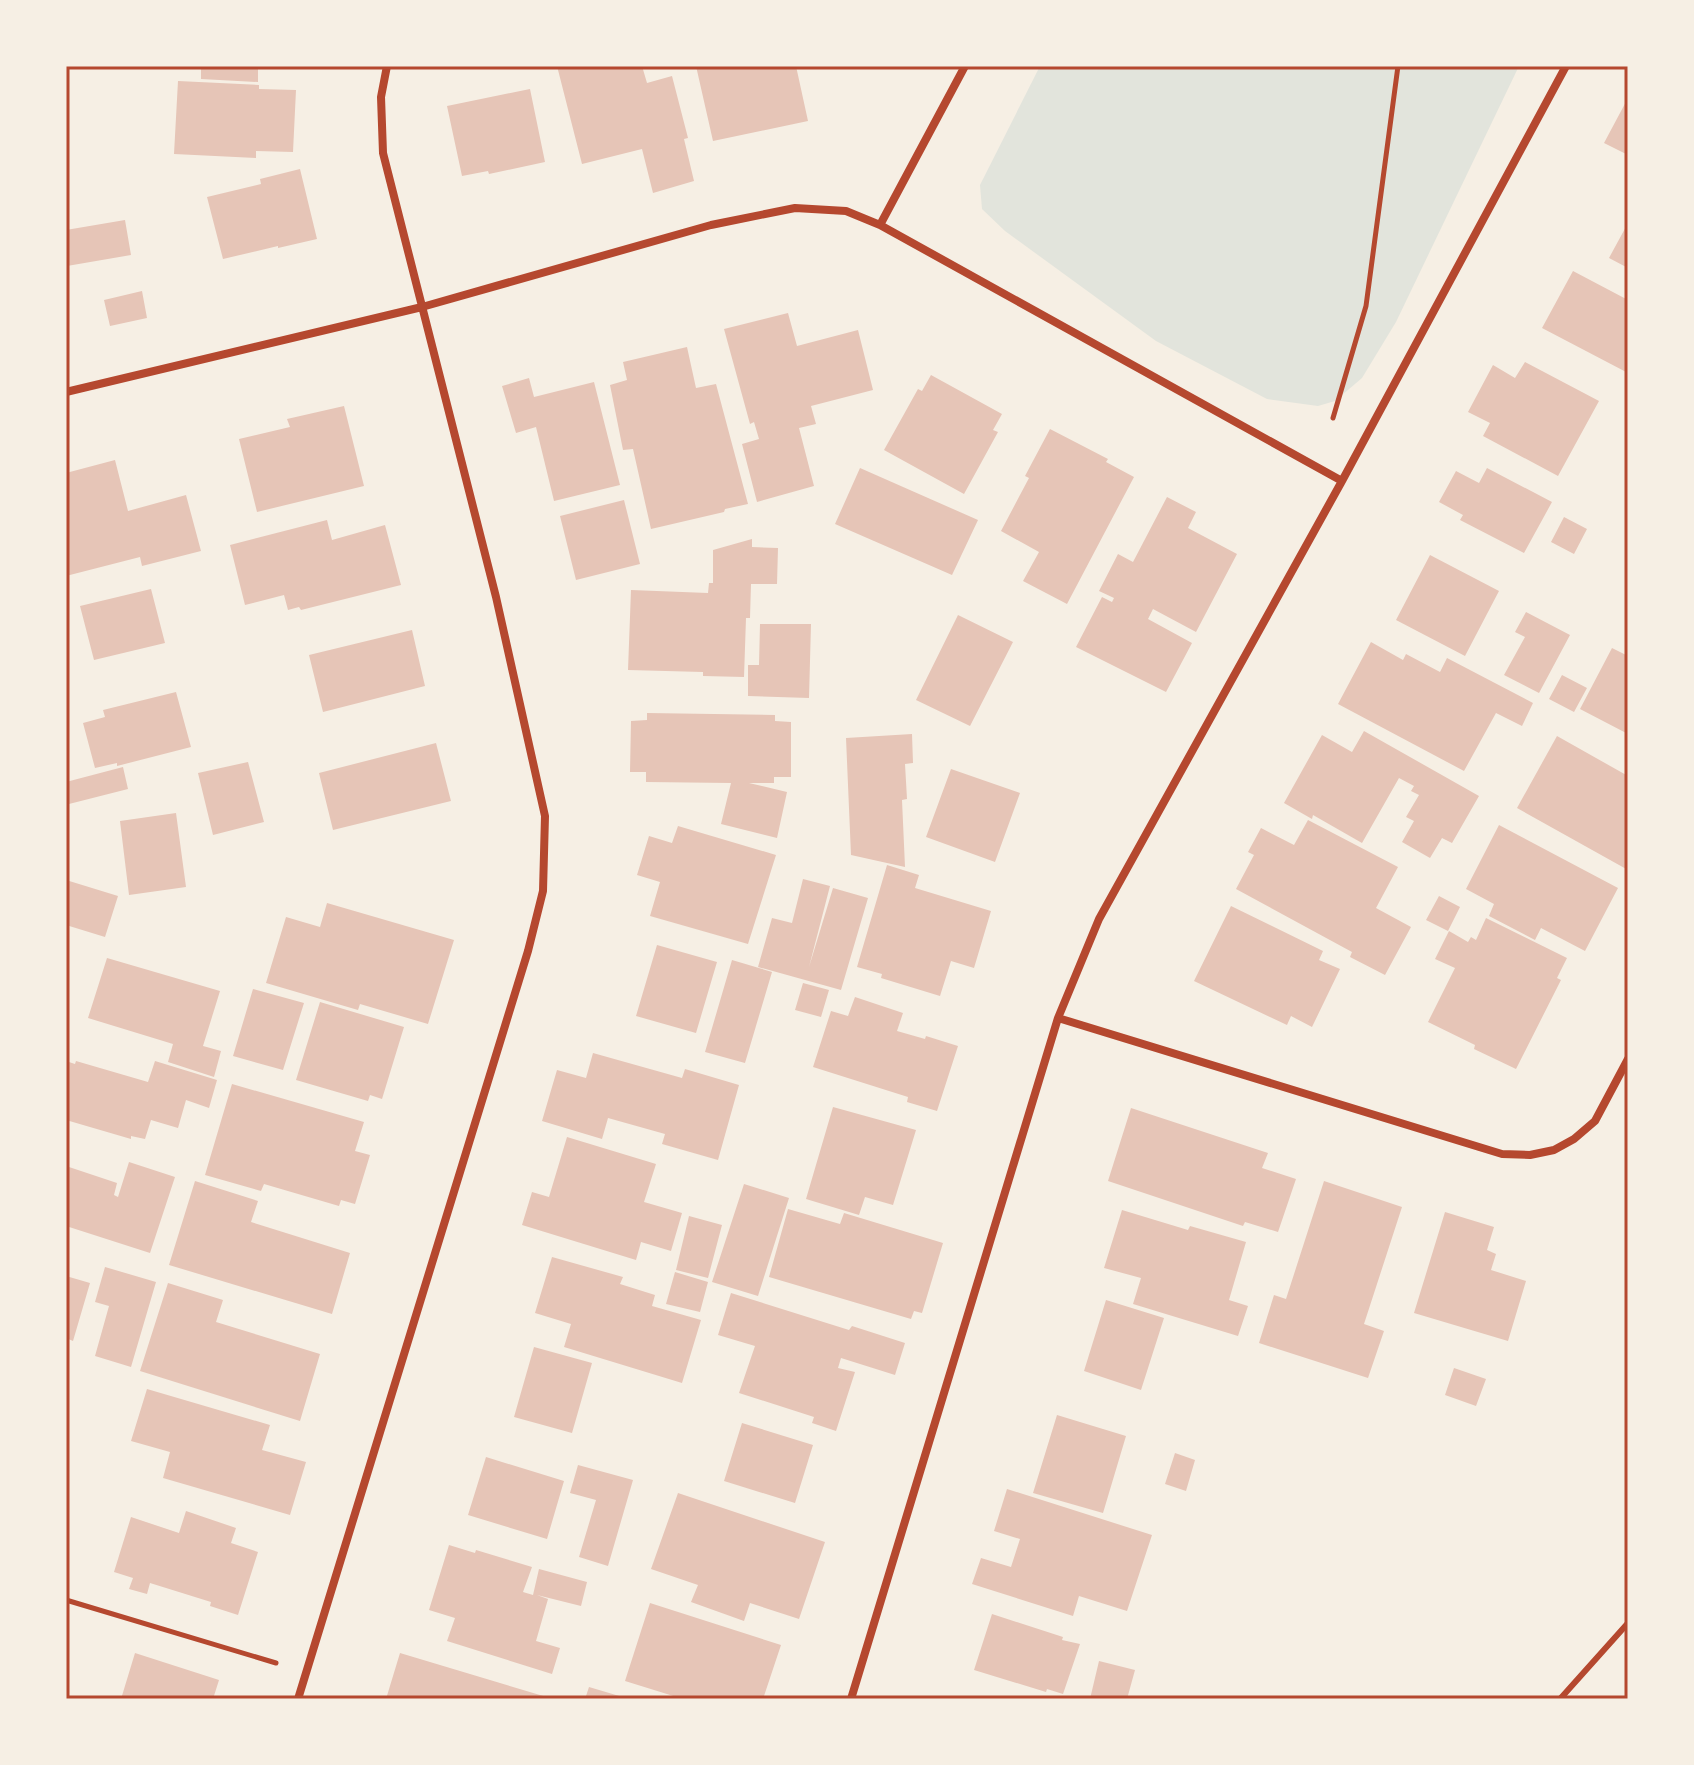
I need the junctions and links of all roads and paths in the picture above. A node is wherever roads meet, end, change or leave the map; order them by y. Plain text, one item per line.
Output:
1 (387, 66) edge
2 (965, 66) edge
3 (1398, 66) edge
4 (1566, 66) edge
5 (880, 225) junction
6 (422, 307) junction
7 (66, 392) edge
8 (1321, 470) junction
9 (1342, 481) junction
10 (1058, 1018) junction
11 (1628, 1059) edge
12 (66, 1600) edge
13 (1628, 1623) edge
14 (306, 1672) junction
15 (298, 1699) edge
16 (851, 1699) edge
17 (1560, 1699) edge

1 - 6 street
2 - 5 street
3 - 8 path
4 - 9 street
5 - 6 street
5 - 8 street
6 - 7 street
6 - 14 street
8 - 9 street
9 - 10 street
10 - 11 street
10 - 16 street
12 - 14 path
13 - 17 lane
14 - 15 street

